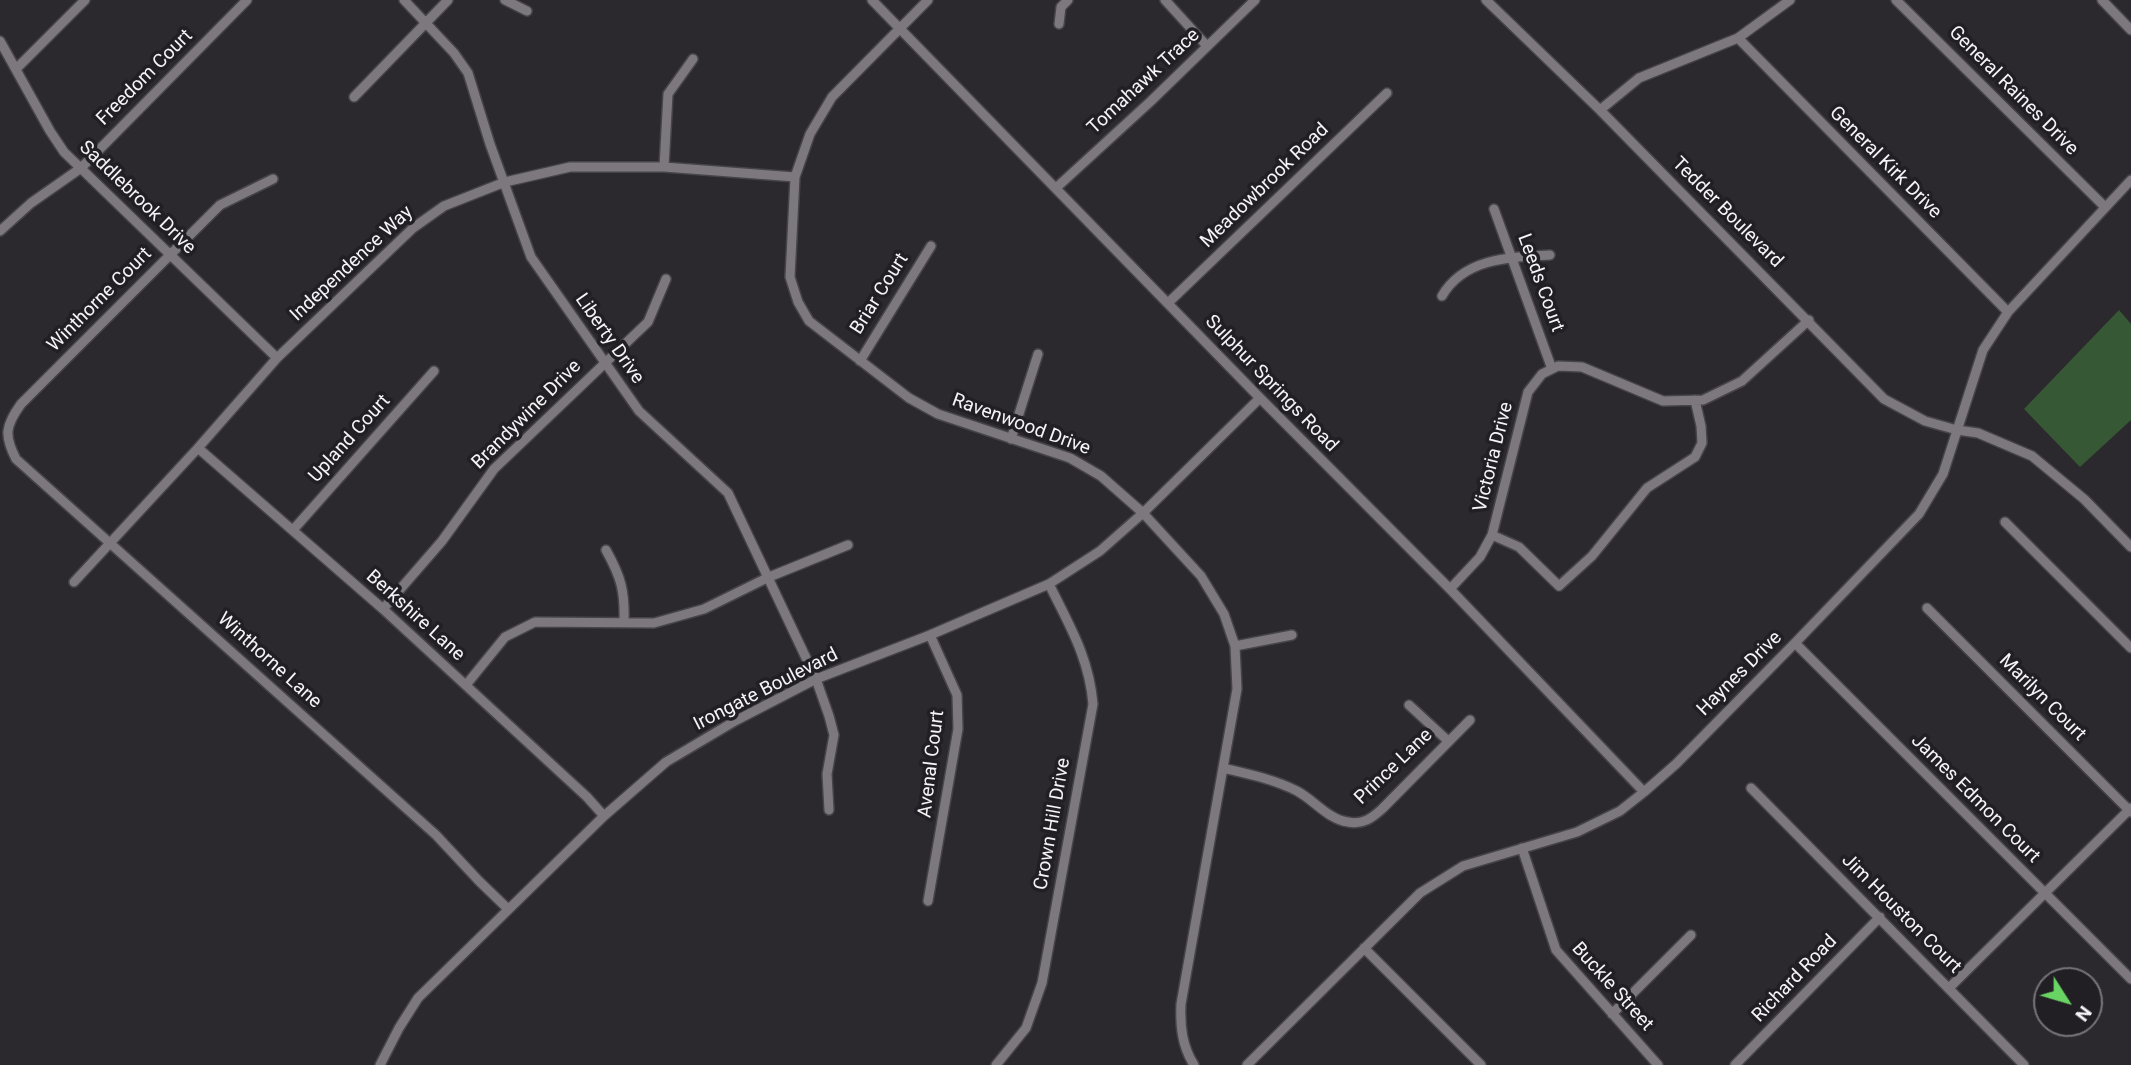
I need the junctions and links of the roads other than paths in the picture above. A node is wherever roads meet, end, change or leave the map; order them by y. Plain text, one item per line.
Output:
1 (85, 0) edge
2 (247, 0) edge
3 (404, 0) edge
4 (448, 0) edge
5 (505, 0) edge
6 (872, 0) edge
7 (928, 0) edge
8 (1068, 0) edge
9 (1165, 0) edge
10 (1255, 0) edge
11 (1503, 0) edge
12 (1790, 0) edge
13 (1896, 0) edge
14 (2102, 0) edge
15 (1489, 4) edge
16 (527, 11) dead end
17 (426, 22) junction
18 (1059, 24) dead end
19 (900, 27) junction
20 (2131, 30) edge
21 (1738, 38) junction
22 (0, 41) edge
23 (1207, 46) junction
24 (693, 59) dead end
25 (16, 69) junction
26 (1387, 93) dead end
27 (354, 97) dead end
28 (1600, 110) junction
29 (664, 167) junction
30 (81, 168) junction
31 (795, 177) junction
32 (273, 179) dead end
33 (2131, 180) edge
34 (505, 182) junction
35 (1056, 188) junction
36 (2105, 207) junction
37 (1494, 209) dead end
38 (0, 231) edge
39 (931, 246) dead end
40 (170, 254) junction
41 (1550, 254) dead end
42 (1513, 257) junction
43 (666, 279) dead end
44 (1441, 296) dead end
45 (1168, 303) junction
46 (2008, 312) junction
47 (1809, 320) junction
48 (1038, 355) dead end
49 (276, 358) junction
50 (860, 360) junction
51 (604, 363) junction
52 (1552, 369) junction
53 (434, 371) dead end
54 (1260, 398) junction
55 (1695, 400) junction
56 (1957, 430) junction
57 (1011, 439) junction
58 (6, 440) joint
59 (198, 447) junction
60 (1143, 513) junction
61 (2005, 522) dead end
62 (293, 530) junction
63 (1493, 535) junction
64 (111, 543) junction
65 (849, 545) dead end
66 (2131, 547) edge
67 (607, 550) dead end
68 (769, 577) junction
69 (74, 582) dead end
70 (1049, 584) junction
71 (1450, 589) junction
72 (1927, 608) dead end
73 (383, 609) junction
74 (624, 622) junction
75 (930, 635) junction
76 (1292, 635) dead end
77 (1795, 643) junction
78 (1235, 646) junction
79 (2131, 648) edge
80 (816, 679) junction
81 (466, 685) junction
82 (1409, 705) dead end
83 (1470, 720) dead end
84 (1447, 740) junction
85 (1223, 768) junction
86 (1751, 788) dead end
87 (1644, 792) junction
88 (829, 810) dead end
89 (2130, 810) edge
90 (604, 816) junction
91 (1522, 848) junction
92 (2045, 893) junction
93 (928, 901) dead end
94 (508, 909) junction
95 (1880, 917) junction
96 (1690, 935) dead end
97 (1364, 948) junction
98 (2131, 979) edge
99 (1950, 988) junction
100 (1612, 1014) junction
101 (380, 1065) edge
102 (996, 1065) edge
103 (1195, 1065) edge
104 (1247, 1065) edge
105 (1482, 1065) edge
106 (1658, 1065) edge
107 (1735, 1065) edge
108 (2024, 1065) edge

1 - 25 street
2 - 30 street, Freedom Court
3 - 17 street, Liberty Drive
4 - 17 street
5 - 16 street
6 - 19 street, Sulphur Springs Road
7 - 19 street, Ravenwood Drive
8 - 18 street
9 - 23 street
10 - 23 street, Tomahawk Trace
11 - 15 street
12 - 21 street
13 - 36 street, General Raines Drive
14 - 20 street
15 - 28 street, Tedder Boulevard
17 - 27 street
17 - 34 street, Liberty Drive
19 - 31 street, Ravenwood Drive
19 - 35 street, Sulphur Springs Road
21 - 28 street
21 - 46 street, General Kirk Drive
22 - 25 street, Saddlebrook Drive
23 - 35 street, Tomahawk Trace
24 - 29 street
25 - 30 street, Saddlebrook Drive
26 - 45 street, Meadowbrook Road
28 - 47 street, Tedder Boulevard
29 - 31 street, Independence Way
29 - 34 street, Independence Way
30 - 38 street, Freedom Court
30 - 40 street, Saddlebrook Drive
31 - 50 street, Ravenwood Drive
32 - 40 street, Winthorne Court
33 - 36 street, Haynes Drive
34 - 49 street, Independence Way
34 - 51 street, Liberty Drive
35 - 45 street, Sulphur Springs Road
36 - 46 street, Haynes Drive
37 - 42 street, Leeds Court
39 - 50 street, Briar Court
40 - 49 street, Saddlebrook Drive
40 - 58 street, Winthorne Court
41 - 42 street
42 - 44 street
42 - 52 street, Leeds Court
43 - 51 street, Brandywine Drive
45 - 54 street, Sulphur Springs Road
46 - 56 street, Haynes Drive
47 - 55 street
47 - 56 street, Tedder Boulevard
48 - 57 street
49 - 59 street, Independence Way
50 - 57 street, Ravenwood Drive
51 - 68 street, Liberty Drive
51 - 73 street, Brandywine Drive
52 - 55 street
52 - 63 street, Victoria Drive
53 - 62 street, Upland Court
54 - 60 street, Irongate Boulevard
54 - 71 street, Sulphur Springs Road
55 - 63 street
56 - 66 street, Tedder Boulevard
56 - 77 street, Haynes Drive
57 - 60 street, Ravenwood Drive
58 - 64 street, Winthorne Lane
59 - 62 street, Berkshire Lane
59 - 64 street, Independence Way
60 - 70 street, Irongate Boulevard
60 - 78 street, Ravenwood Drive
61 - 79 street
62 - 73 street, Berkshire Lane
63 - 71 street, Victoria Drive
64 - 69 street, Independence Way
64 - 94 street, Winthorne Lane
65 - 68 street
67 - 74 street
68 - 74 street
68 - 80 street, Liberty Drive
70 - 75 street, Irongate Boulevard
70 - 102 street, Crown Hill Drive
71 - 87 street, Sulphur Springs Road
72 - 89 street, Marilyn Court
73 - 81 street, Berkshire Lane
74 - 81 street
75 - 80 street, Irongate Boulevard
75 - 93 street, Avenal Court
76 - 78 street
77 - 87 street, Haynes Drive
77 - 92 street, James Edmon Court
78 - 85 street, Ravenwood Drive
80 - 88 street, Liberty Drive
80 - 90 street, Irongate Boulevard
81 - 90 street, Berkshire Lane
82 - 84 street
83 - 84 street, Prince Lane
84 - 85 street, Prince Lane
85 - 103 street, Ravenwood Drive
86 - 95 street, Jim Houston Court
87 - 91 street, Haynes Drive
89 - 92 street
90 - 94 street, Irongate Boulevard
91 - 97 street, Haynes Drive
91 - 100 street, Buckle Street
92 - 98 street, James Edmon Court
92 - 99 street
94 - 101 street, Irongate Boulevard
95 - 99 street, Jim Houston Court
95 - 107 street, Richard Road
96 - 100 street
97 - 104 street, Haynes Drive
97 - 105 street
99 - 108 street, Jim Houston Court
100 - 106 street, Buckle Street

